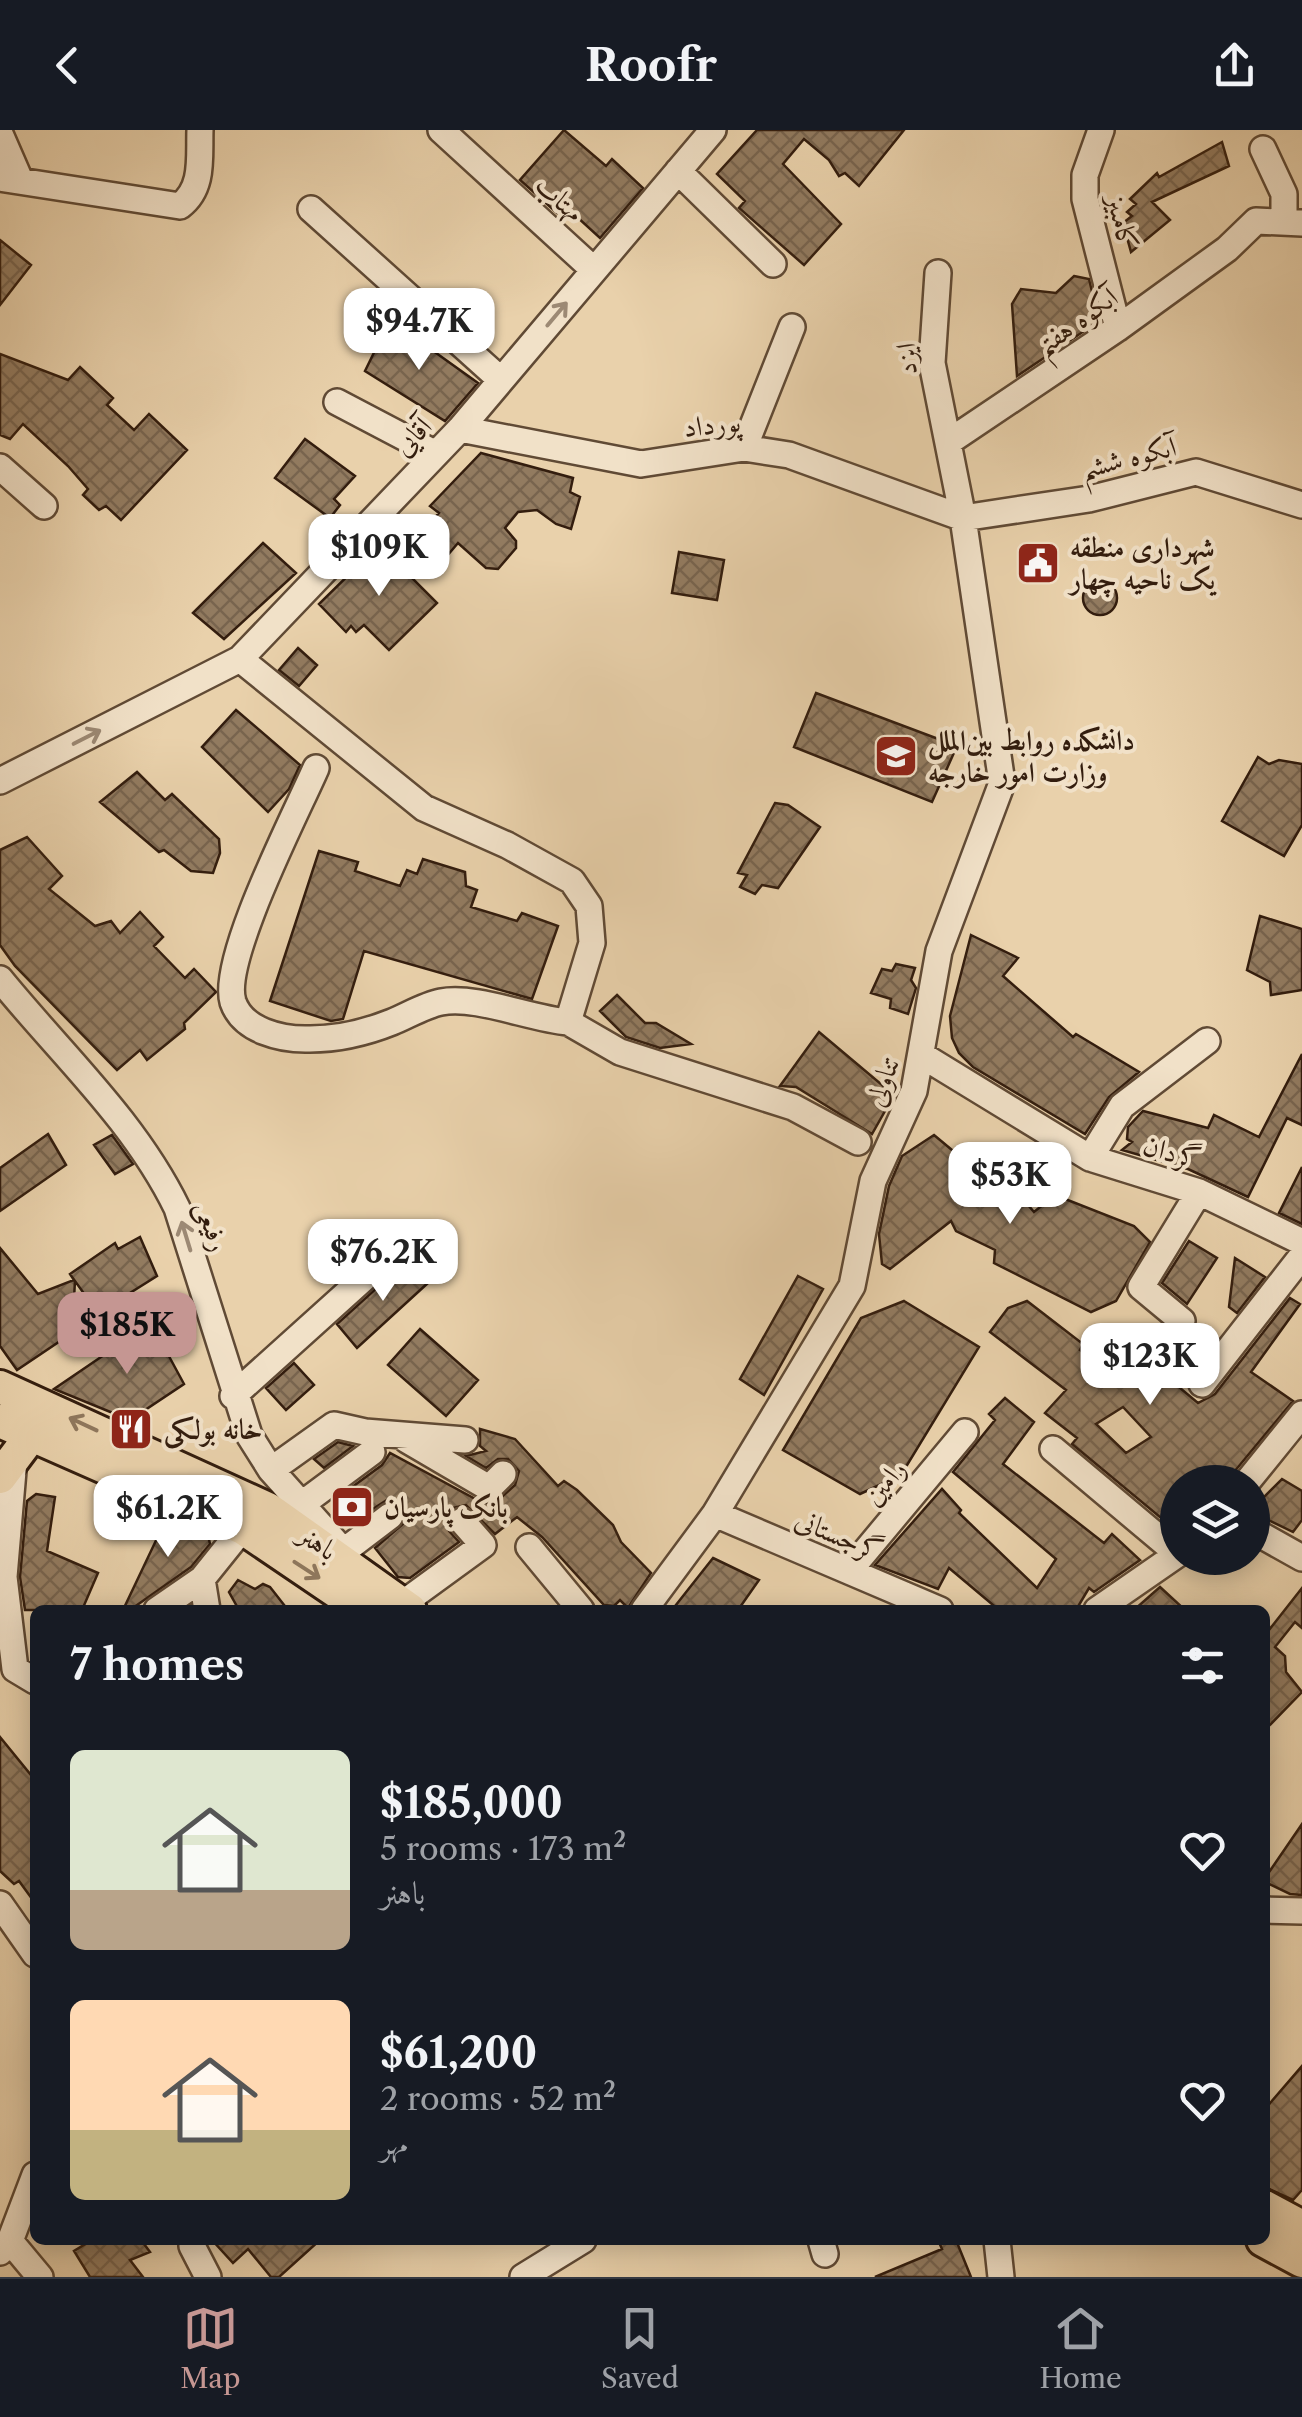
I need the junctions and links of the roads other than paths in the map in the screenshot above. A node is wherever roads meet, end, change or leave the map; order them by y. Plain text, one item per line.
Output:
1 (200, 130) edge
2 (441, 130) edge
3 (713, 130) edge
4 (1101, 130) edge
5 (0, 134) edge
6 (1264, 149) dead end
7 (678, 171) junction
8 (10, 179) edge
9 (310, 209) dead end
10 (1293, 221) edge
11 (773, 264) dead end
12 (594, 270) junction
13 (938, 273) dead end
14 (792, 327) dead end
15 (1118, 328) junction
16 (501, 380) junction
17 (337, 402) dead end
18 (460, 429) junction
19 (950, 441) junction
20 (744, 448) junction
21 (436, 454) junction
22 (0, 467) edge
23 (1302, 505) edge
24 (44, 506) dead end
25 (963, 518) junction
26 (240, 659) junction
27 (316, 768) dead end
28 (0, 781) edge
29 (0, 979) edge
30 (9, 1010) edge
31 (568, 1022) junction
32 (1207, 1041) dead end
33 (923, 1056) junction
34 (858, 1142) dead end
35 (1090, 1158) junction
36 (1199, 1192) junction
37 (1302, 1242) edge
38 (423, 1247) dead end
39 (1302, 1256) edge
40 (1182, 1320) dead end
41 (1202, 1384) dead end
42 (0, 1387) edge
43 (233, 1396) junction
44 (1302, 1414) edge
45 (0, 1421) edge
46 (964, 1432) dead end
47 (398, 1434) junction
48 (465, 1440) dead end
49 (23, 1444) edge
50 (1053, 1449) dead end
51 (372, 1452) dead end
52 (1261, 1465) edge
53 (272, 1470) junction
54 (503, 1474) dead end
55 (302, 1504) junction
56 (715, 1514) junction
57 (390, 1516) dead end
58 (462, 1522) dead end
59 (243, 1528) junction
60 (1160, 1539) edge
61 (1270, 1540) edge
62 (529, 1546) dead end
63 (1302, 1558) edge
64 (349, 1559) junction
65 (1160, 1566) edge
66 (849, 1572) junction
67 (202, 1578) junction
68 (164, 1605) edge
69 (206, 1605) edge
70 (357, 1605) edge
71 (404, 1605) edge
72 (408, 1605) edge
73 (577, 1605) edge
74 (648, 1605) edge
75 (928, 1605) edge
76 (1104, 1605) edge
77 (30, 1678) edge
78 (0, 1904) edge
79 (1270, 1910) edge
80 (1302, 1911) edge
81 (30, 1947) edge
82 (30, 2188) edge
83 (1284, 2220) edge
84 (576, 2245) edge
85 (998, 2245) edge
86 (192, 2246) dead end
87 (5, 2247) edge
88 (1302, 2261) edge
89 (40, 2277) edge
90 (208, 2277) edge
91 (522, 2277) edge
92 (1001, 2277) edge

1 - 8 street
2 - 12 street, مهتاب
3 - 7 street, آقایی
4 - 15 street, کامبیز
5 - 8 street
6 - 10 street
7 - 11 street
7 - 12 street, آقایی
9 - 16 street
10 - 15 street, آبکوه هفتم
16 -> 12 street, آقایی
13 - 19 street, ایزد
14 - 20 street
15 - 19 street, آبکوه هفتم
16 - 18 street, آقایی
17 - 21 street
18 - 20 street, پورداد
18 - 21 street, آقایی
19 - 25 street
20 - 25 street, پورداد
21 - 26 street, آقایی
22 - 24 street
23 - 25 street, آبکوه ششم
25 - 33 street, تناولی
28 -> 26 street, آقایی
26 - 31 street
27 - 31 street
29 - 30 street, رفیعی
43 -> 30 street, رفیعی
31 - 34 street
32 - 35 street
33 - 35 street, گردان
33 - 56 street, تناولی
35 - 36 street, گردان
36 - 37 street, گردان
36 - 40 street
38 - 43 street
39 - 41 street
42 - 49 main road, باهنر
43 - 53 street, رفیعی
44 - 52 street
45 - 49 main road, باهنر
46 - 66 street, رامین
47 - 48 street
47 - 53 street
47 - 54 street
49 - 59 main road, باهنر
64 -> 49 main road, باهنر
49 - 77 street
50 - 60 street
51 - 55 street
53 - 55 street, رفیعی
55 - 64 street, رفیعی
56 - 66 street, گرجستانی
56 - 74 street, تناولی
57 - 64 street
58 - 72 street
59 - 67 street
59 -> 70 main road, باهنر
61 - 63 street
62 - 73 street
64 - 71 main road, باهنر
65 - 76 street
66 - 75 street, گرجستانی
67 - 68 street
67 - 69 street
78 - 81 street
79 - 80 street
82 - 87 street
83 - 88 main road
84 - 91 street
85 - 92 street
86 - 90 street
87 - 89 street

